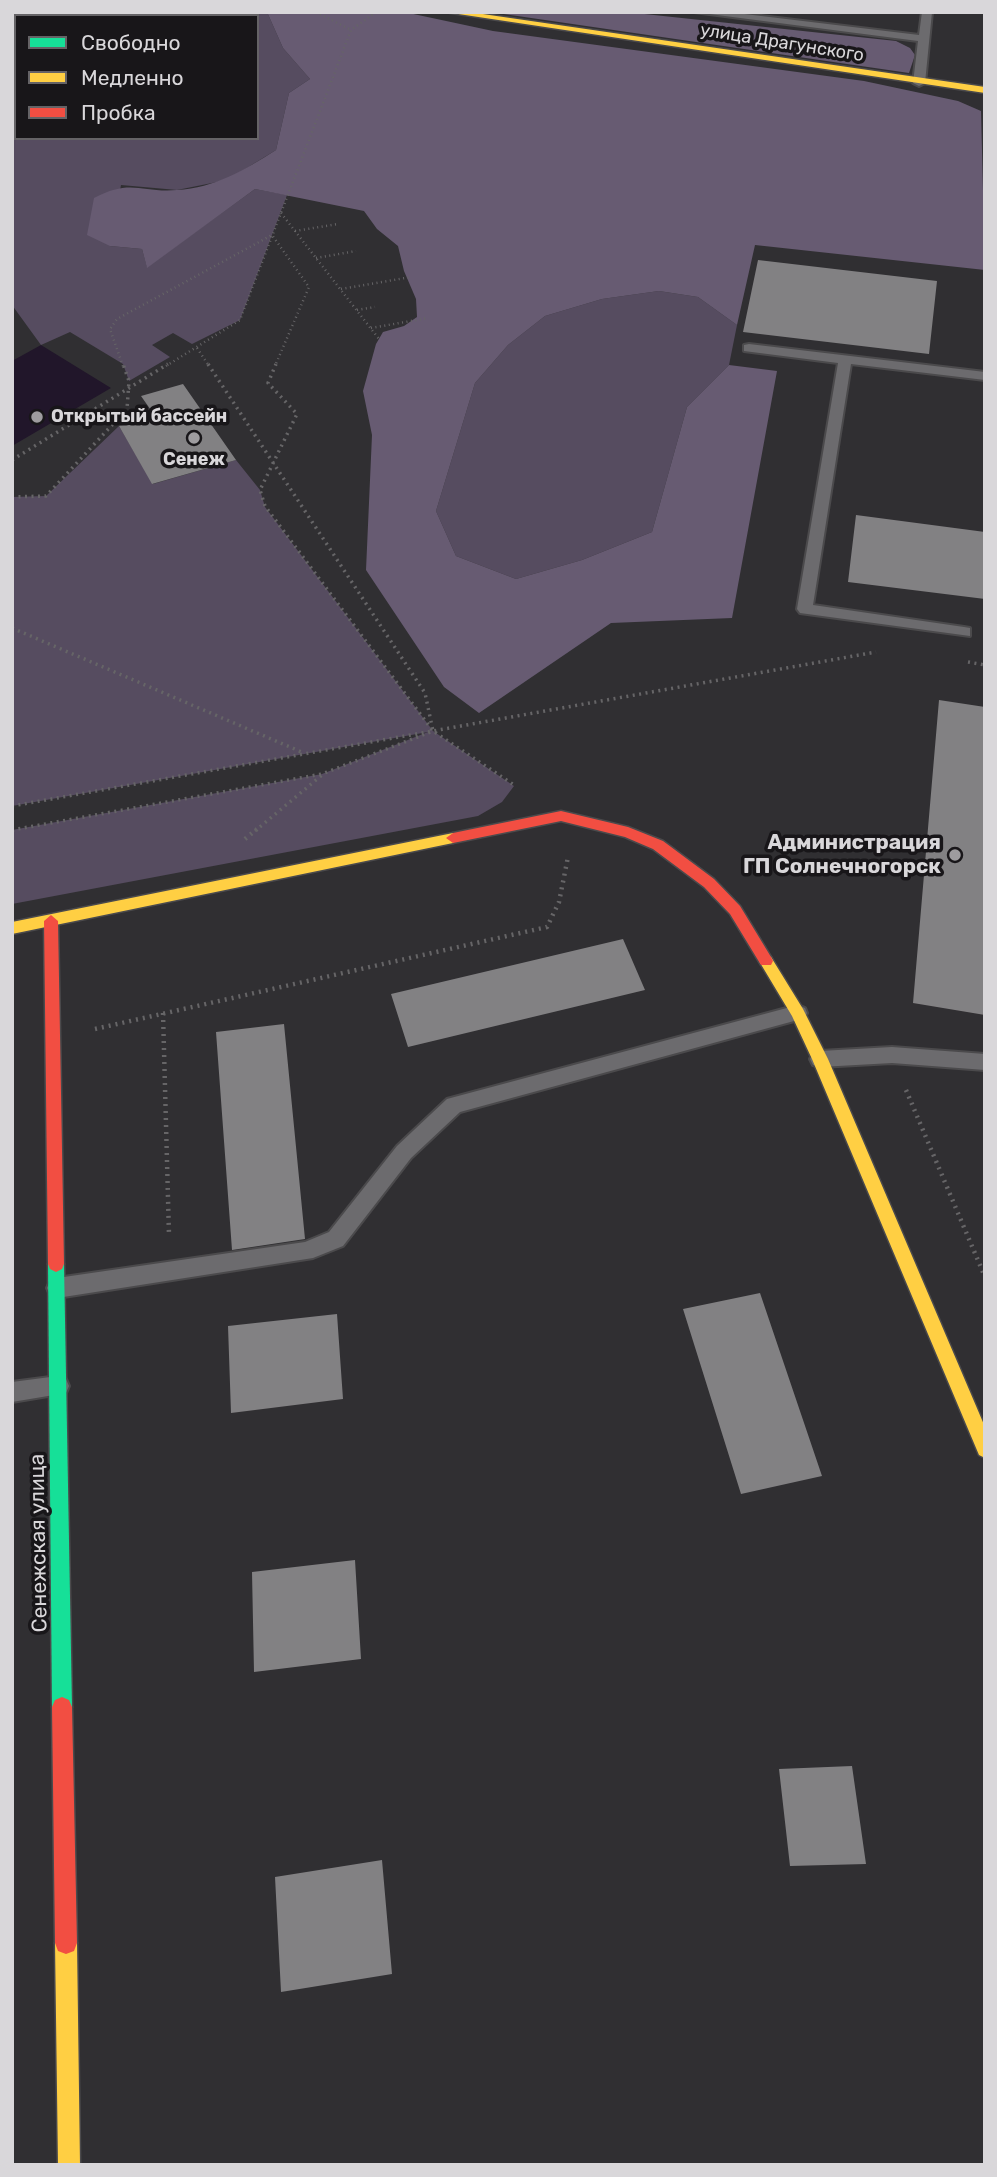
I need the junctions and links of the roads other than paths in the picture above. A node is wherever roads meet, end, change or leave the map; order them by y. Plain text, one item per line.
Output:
1 (449, 12) edge
2 (699, 12) edge
3 (927, 12) edge
4 (466, 14) edge
5 (926, 39) junction
6 (919, 83) junction
7 (985, 90) edge
8 (748, 348) dead end
9 (845, 359) junction
10 (985, 376) edge
11 (964, 632) dead end
12 (51, 920) junction
13 (12, 928) edge
14 (798, 1013) junction
15 (820, 1059) junction
16 (985, 1062) edge
17 (57, 1288) junction
18 (58, 1386) junction
19 (12, 1392) edge
20 (985, 1449) edge
21 (69, 2165) edge

1 - 4 street, улица Драгунского
2 - 5 lane
3 - 5 lane
4 - 6 street, улица Драгунского
5 - 6 lane
6 - 7 street, улица Драгунского
8 - 9 lane
9 - 10 lane
9 - 11 lane
12 - 13 street
12 - 14 street
12 - 17 street, Сенежская улица
14 - 15 street
14 - 17 lane
15 - 16 lane
15 - 20 street
17 - 18 street, Сенежская улица
18 - 19 lane
18 - 21 street, Сенежская улица

